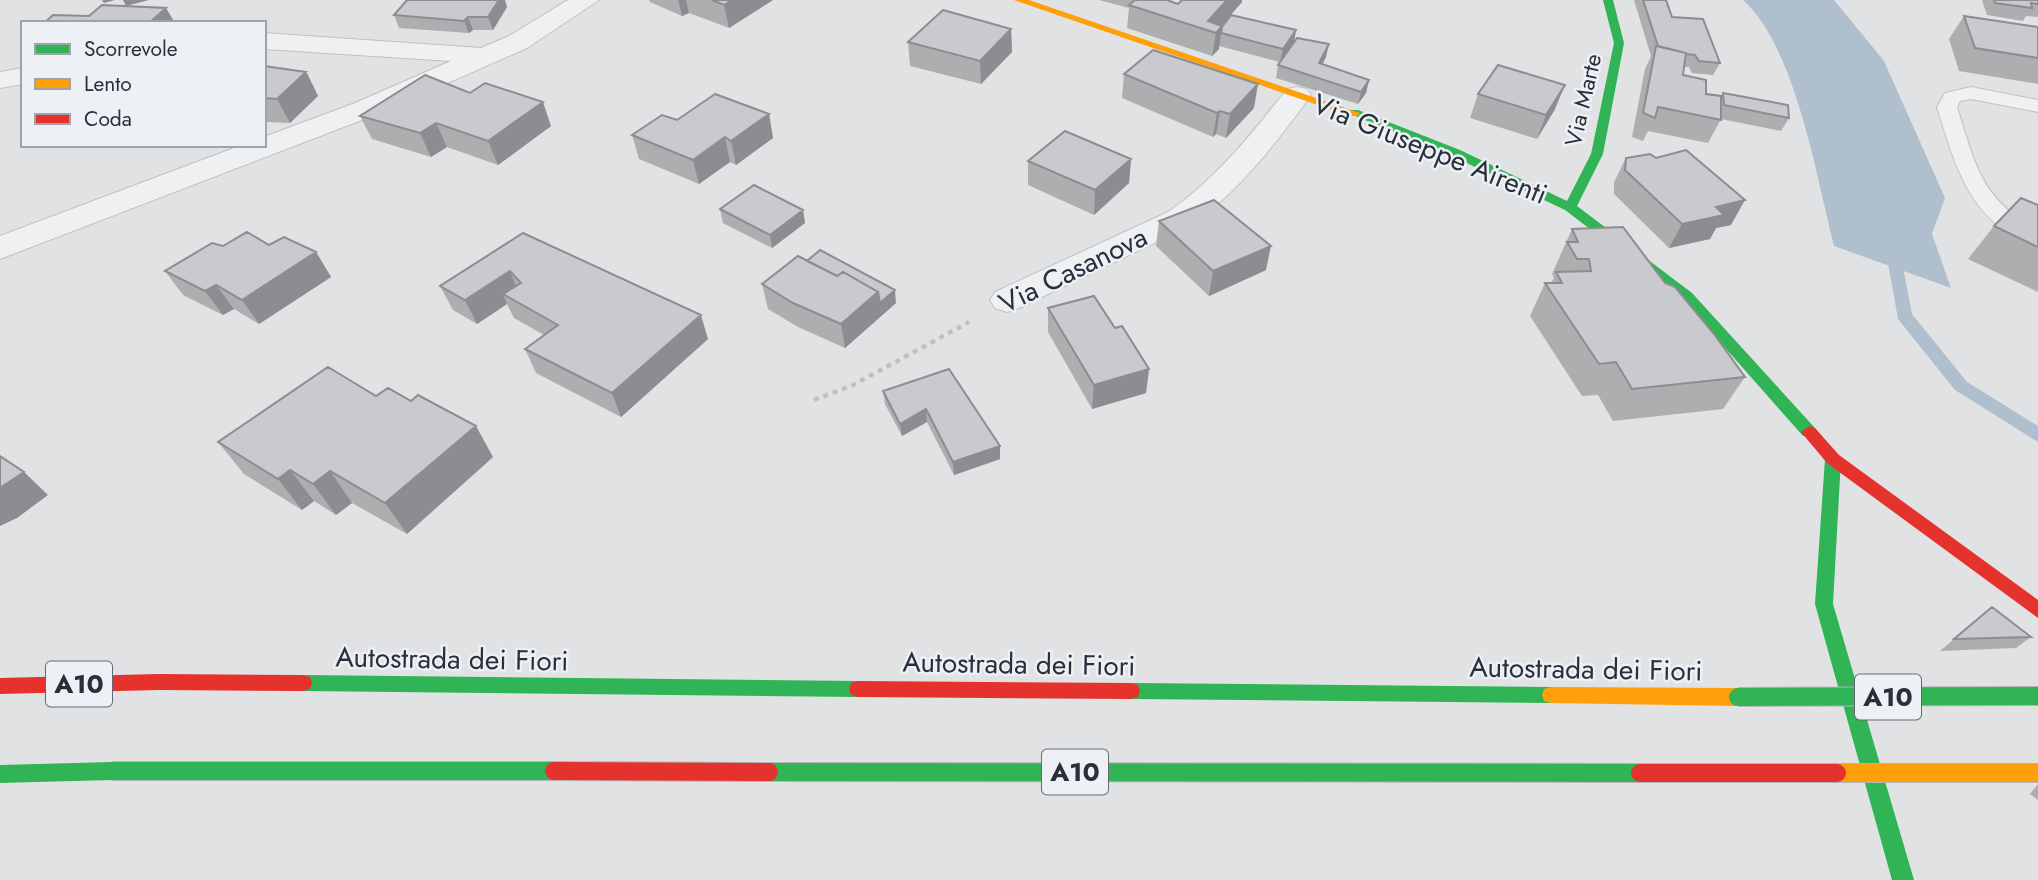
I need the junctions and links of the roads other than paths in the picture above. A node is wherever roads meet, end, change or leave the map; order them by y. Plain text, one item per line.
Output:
1 (586, 0) edge
2 (1019, 0) edge
3 (1608, 0) edge
4 (266, 41) edge
5 (489, 55) junction
6 (21, 76) edge
7 (0, 80) edge
8 (1297, 95) junction
9 (2038, 106) edge
10 (1570, 207) junction
11 (2038, 238) edge
12 (0, 248) edge
13 (1007, 300) road end
14 (1833, 459) junction
15 (2038, 610) edge
16 (0, 686) edge
17 (2038, 696) edge
18 (2038, 773) edge
19 (0, 774) edge
20 (1903, 880) edge

1 - 5 street
2 - 8 main road, Via Giuseppe Airenti
3 - 10 main road, Via Marte
4 - 5 street
5 - 12 street
6 - 7 street
8 - 10 main road, Via Giuseppe Airenti
8 - 13 street, Via Casanova
9 - 11 lane
10 - 14 main road, Via Giuseppe Airenti
14 - 15 main road, Via Giuseppe Airenti
14 - 20 main road
16 - 17 main road, Autostrada dei Fiori / A10, bridge
18 - 19 main road, A10, bridge

